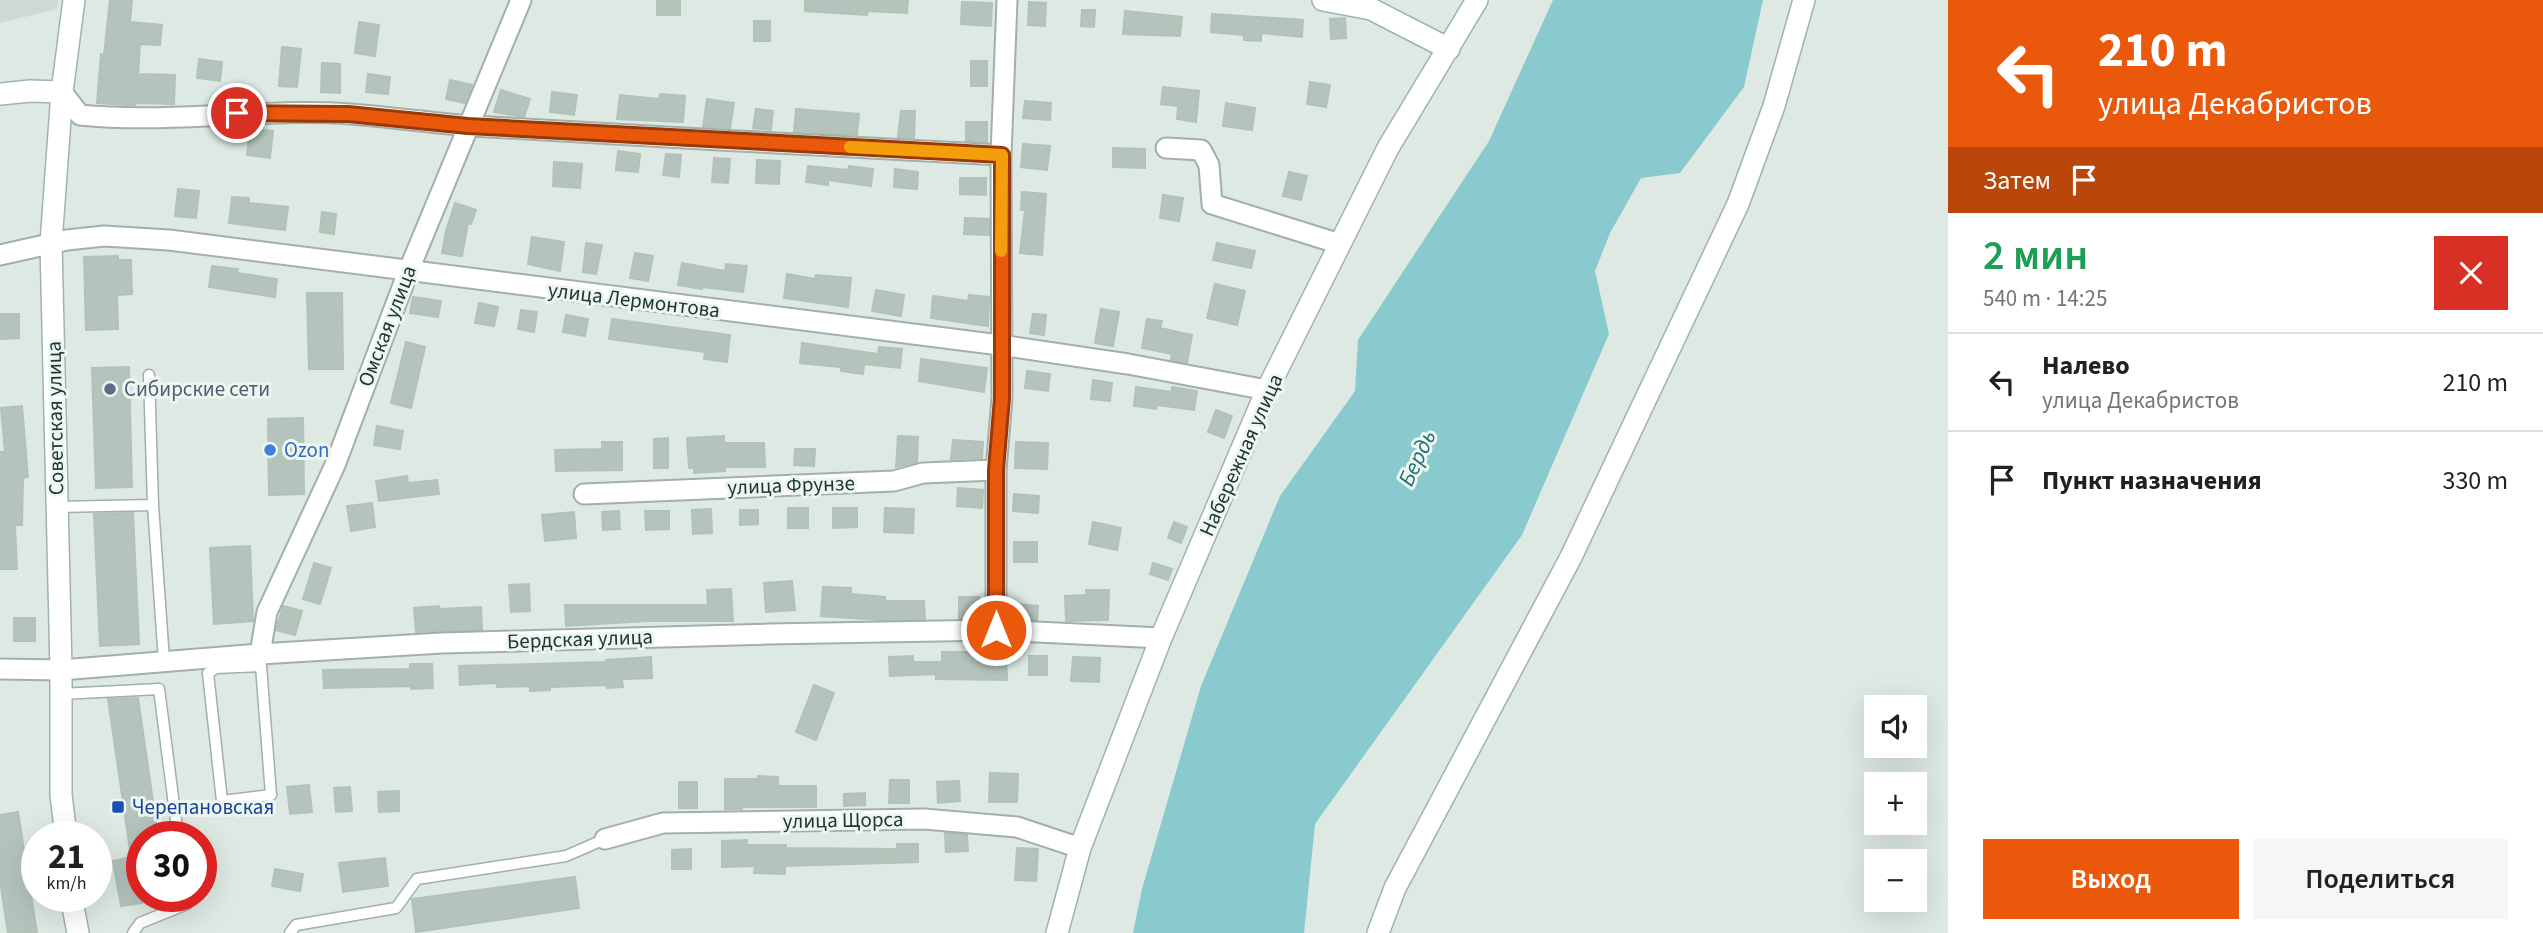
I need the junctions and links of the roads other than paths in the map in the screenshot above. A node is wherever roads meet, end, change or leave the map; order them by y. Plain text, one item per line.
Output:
1 (74, 0) edge
2 (521, 0) edge
3 (1007, 0) edge
4 (1323, 0) edge
5 (1477, 0) edge
6 (1804, 0) edge
7 (1448, 49) junction
8 (62, 92) junction
9 (0, 94) edge
10 (468, 126) junction
11 (1166, 148) dead end
12 (1002, 155) junction
13 (51, 243) junction
14 (1340, 243) junction
15 (0, 255) edge
16 (408, 272) junction
17 (1000, 345) junction
18 (149, 375) dead end
19 (1267, 390) junction
20 (996, 470) junction
21 (584, 494) dead end
22 (153, 505) junction
23 (57, 507) junction
24 (996, 630) junction
25 (1161, 638) junction
26 (261, 660) junction
27 (164, 662) junction
28 (0, 670) edge
29 (61, 670) junction
30 (61, 694) junction
31 (64, 821) edge
32 (176, 821) edge
33 (605, 839) joint
34 (1080, 848) junction
35 (74, 912) edge
36 (166, 912) edge
37 (78, 933) edge
38 (133, 933) edge
39 (290, 933) edge
40 (1057, 933) edge
41 (1378, 933) edge

1 - 8 street, Советская улица
2 - 10 street, Омская улица
3 - 12 street
4 - 7 street
5 - 7 street, Набережная улица
6 - 41 street
7 - 14 street, Набережная улица
8 - 9 street
8 - 10 street
8 - 13 street, Советская улица
10 - 12 street
10 - 16 street, Омская улица
11 - 14 street
12 - 17 street
13 - 15 street, улица Лермонтова
13 - 16 street, улица Лермонтова
13 - 23 street, Советская улица
14 - 19 street, Набережная улица
16 - 17 street, улица Лермонтова
16 - 26 street, Омская улица
17 - 19 street, улица Лермонтова
17 - 20 street
18 - 22 lane
19 - 25 street, Набережная улица
20 - 21 street, улица Фрунзе
20 - 24 street
22 - 23 lane
22 - 27 lane
23 - 29 street, Советская улица
24 - 25 street, Бердская улица
24 - 26 street, Бердская улица
25 - 34 street, Набережная улица
26 - 26 lane
26 - 27 street, Бердская улица
27 - 29 street, Бердская улица
28 - 29 street, Бердская улица
29 - 30 street, Советская улица
30 - 31 street, Советская улица
30 - 32 lane
33 - 34 street, улица Щорса
33 - 39 lane
34 - 40 street, Набережная улица
35 - 37 street
36 - 38 lane

